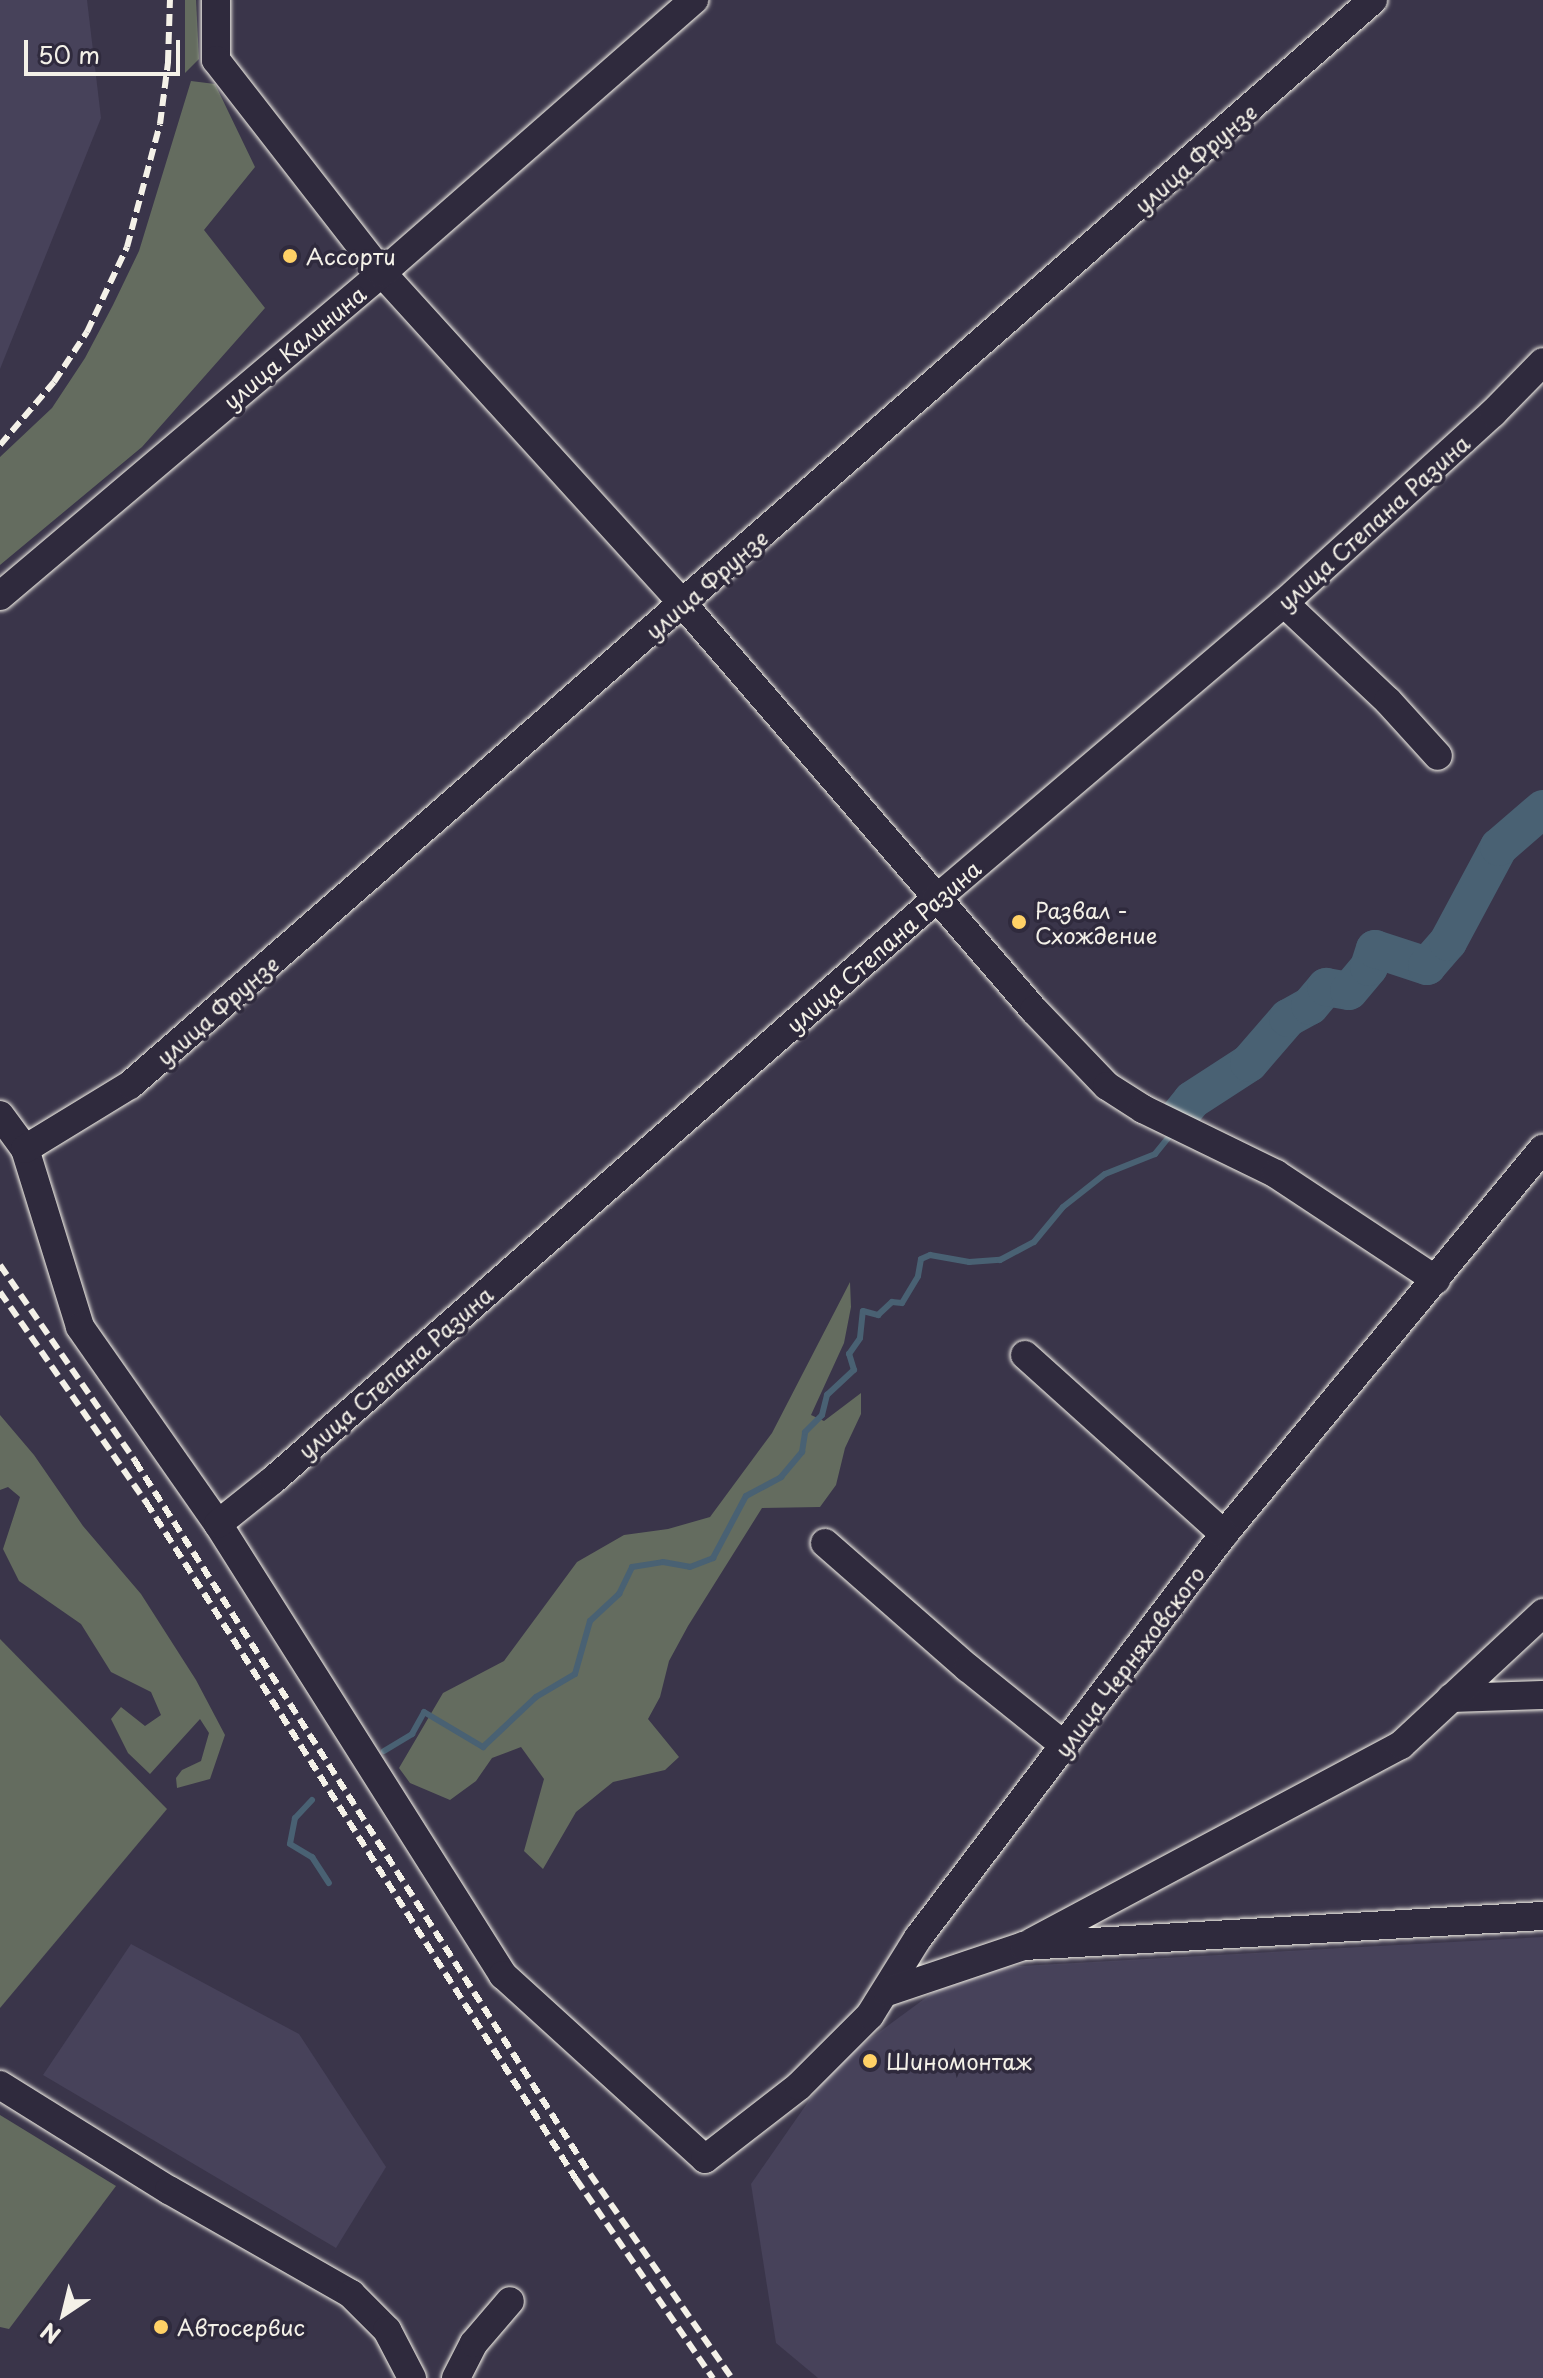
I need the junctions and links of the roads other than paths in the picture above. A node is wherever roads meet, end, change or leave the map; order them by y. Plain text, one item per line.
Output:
1 (216, 0) edge
2 (694, 0) edge
3 (1373, 0) edge
4 (382, 273) junction
5 (1543, 362) edge
6 (0, 596) edge
7 (1284, 603) junction
8 (683, 604) junction
9 (1438, 756) dead end
10 (936, 899) junction
11 (0, 1115) edge
12 (25, 1149) junction
13 (1543, 1149) edge
14 (1436, 1280) junction
15 (1025, 1355) dead end
16 (218, 1524) junction
17 (1224, 1534) junction
18 (825, 1543) dead end
19 (1543, 1613) edge
20 (1543, 1695) edge
21 (1451, 1698) junction
22 (1065, 1746) junction
23 (1543, 1916) edge
24 (1024, 1946) junction
25 (887, 1992) junction
26 (0, 2085) edge
27 (510, 2301) dead end
28 (412, 2378) edge
29 (456, 2378) edge

1 - 4 street
2 - 4 street, улица Калинина
3 - 8 street, улица Фрунзе
4 - 6 street, улица Калинина
4 - 8 street
5 - 7 street, улица Степана Разина
7 - 9 street
7 - 10 street, улица Степана Разина
8 - 10 street
8 - 12 street, улица Фрунзе
10 - 14 street
10 - 16 street, улица Степана Разина
11 - 12 street
12 - 16 street
13 - 14 street, улица Черняховского
14 - 17 street, улица Черняховского
15 - 17 street
16 - 25 street, улица Черняховского
17 - 22 street, улица Черняховского
18 - 22 street
19 - 21 street
20 - 21 street
21 - 24 street
22 - 25 street, улица Черняховского
23 - 24 street
24 - 25 street
26 - 28 street
27 - 29 street

